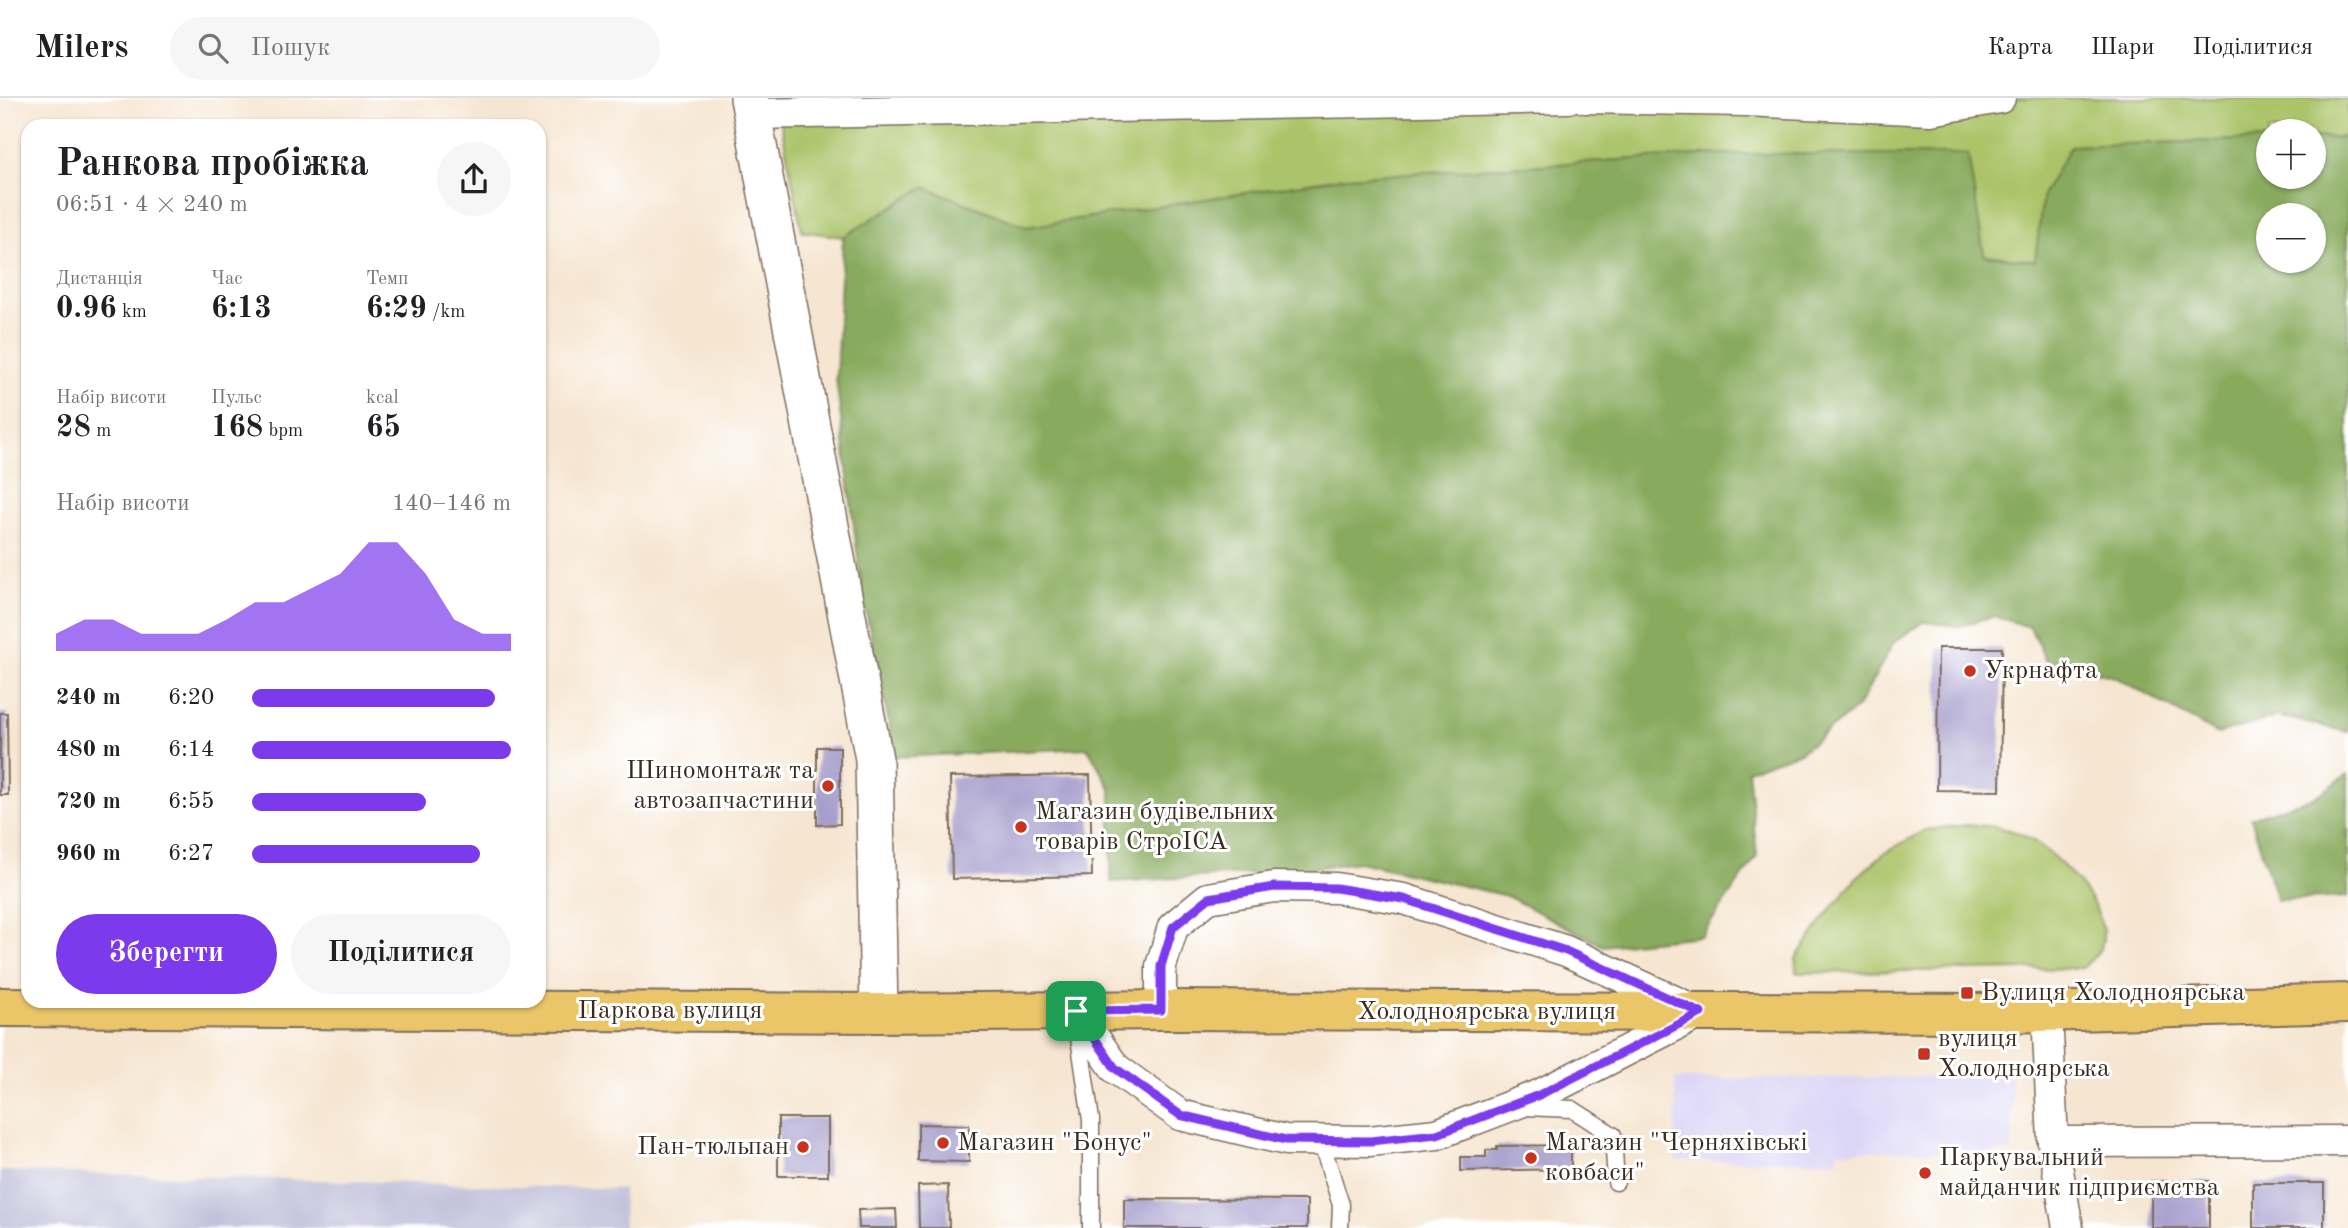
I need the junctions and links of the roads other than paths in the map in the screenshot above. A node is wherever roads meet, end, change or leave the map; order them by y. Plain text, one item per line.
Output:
1 (1568, 98) edge
2 (1585, 98) edge
3 (2000, 98) edge
4 (1745, 99) edge
5 (750, 106) edge
6 (2348, 1003) edge
7 (0, 1007) edge
8 (21, 1007) edge
9 (146, 1008) edge
10 (1161, 1010) junction
11 (1076, 1011) junction
12 (2047, 1012) junction
13 (879, 1013) junction
14 (1701, 1013) junction
15 (1509, 1107) junction
16 (1321, 1141) junction
17 (2348, 1141) edge
18 (2053, 1142) junction
19 (1616, 1182) dead end
20 (1091, 1228) edge
21 (1340, 1228) edge
22 (2068, 1228) edge

1 - 5 street
2 - 4 street
3 - 4 street
5 - 13 street
6 - 12 main road, Холодноярська вулиця
7 - 8 main road, Паркова вулиця
9 - 13 main road, Паркова вулиця
10 - 11 main road, Холодноярська вулиця
10 - 14 main road, Холодноярська вулиця
10 - 14 street
11 - 13 main road, Холодноярська вулиця
11 - 16 street
11 - 20 lane
12 - 14 main road, Холодноярська вулиця
12 - 18 street
14 - 15 street
15 - 16 street
15 - 19 lane
16 - 21 lane
17 - 18 street
18 - 22 street

